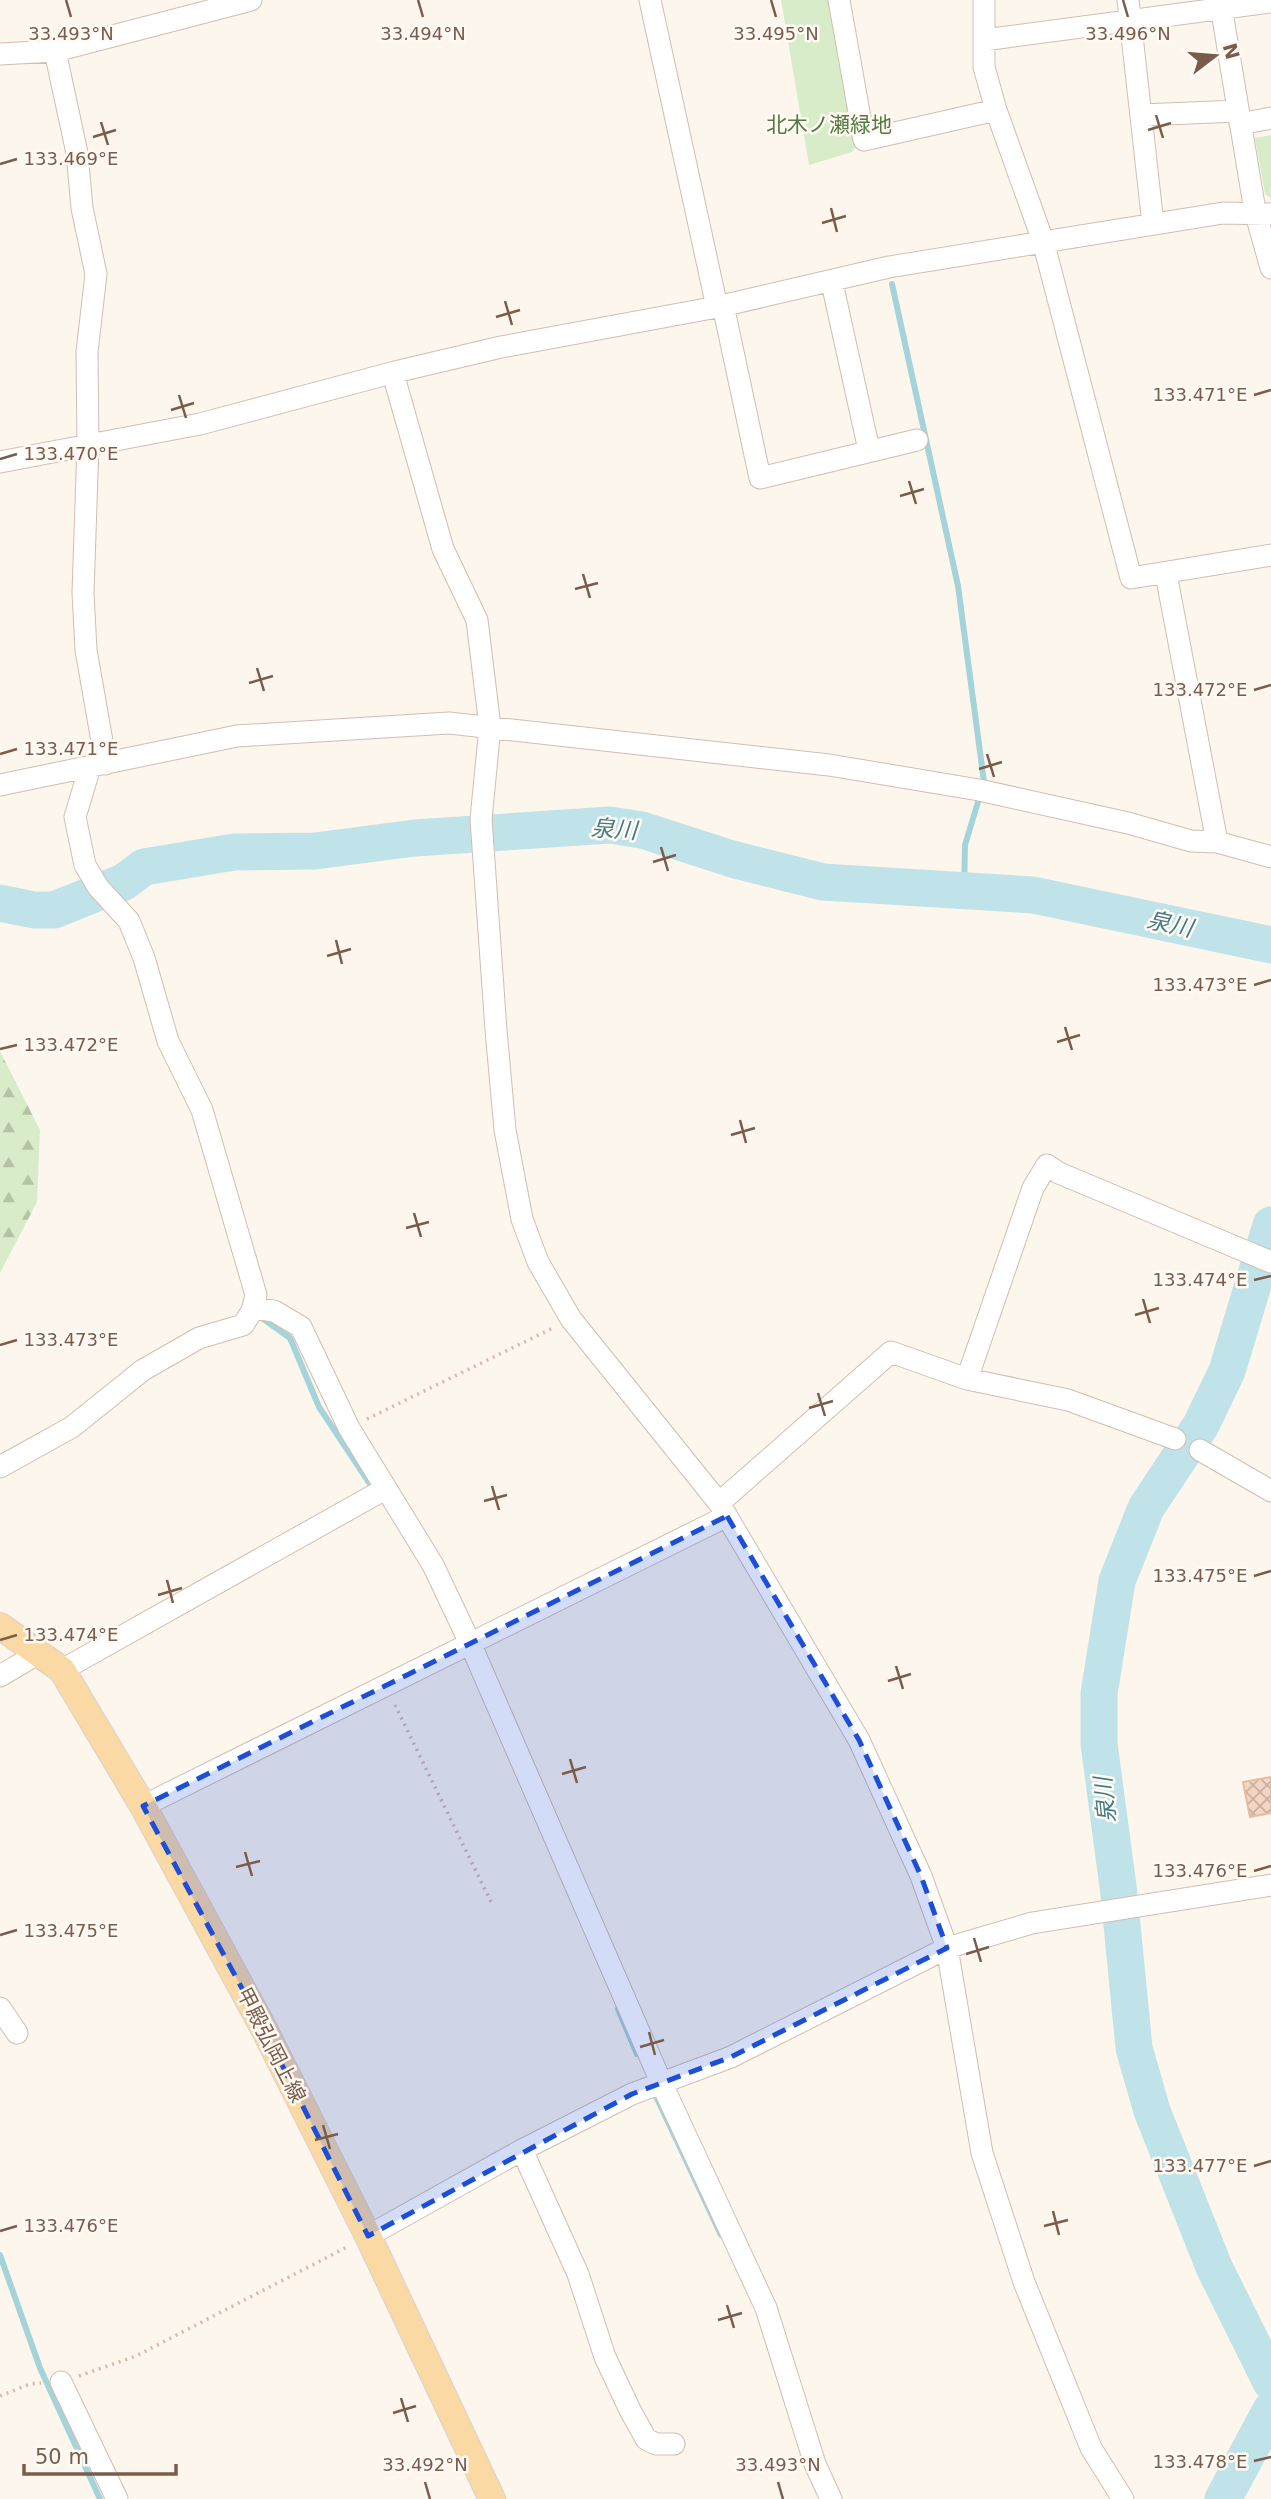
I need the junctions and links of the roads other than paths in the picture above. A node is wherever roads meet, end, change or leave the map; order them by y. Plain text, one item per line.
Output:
1 (251, 0) edge
2 (650, 0) edge
3 (839, 0) edge
4 (984, 0) edge
5 (1271, 2) edge
6 (1220, 4) edge
7 (1130, 9) edge
8 (984, 40) junction
9 (55, 51) junction
10 (0, 54) edge
11 (996, 110) junction
12 (1142, 115) junction
13 (1239, 117) junction
14 (1271, 118) edge
15 (1263, 212) edge
16 (1153, 225) junction
17 (1043, 241) junction
18 (1271, 268) edge
19 (832, 283) junction
20 (720, 306) junction
21 (395, 372) junction
22 (918, 440) dead end
23 (88, 445) junction
24 (869, 450) junction
25 (0, 462) edge
26 (1271, 555) edge
27 (1166, 574) junction
28 (490, 727) junction
29 (98, 765) junction
30 (0, 785) edge
31 (1217, 842) junction
32 (1271, 857) edge
33 (1263, 1259) edge
34 (251, 1313) junction
35 (967, 1379) junction
36 (1175, 1438) dead end
37 (1200, 1450) dead end
38 (0, 1467) edge
39 (1271, 1491) edge
40 (375, 1494) junction
41 (723, 1509) junction
42 (0, 1626) edge
43 (462, 1647) junction
44 (39, 1653) junction
45 (62, 1670) junction
46 (0, 1676) edge
47 (143, 1806) junction
48 (1271, 1885) edge
49 (947, 1948) junction
50 (0, 2008) edge
51 (17, 2033) dead end
52 (658, 2083) junction
53 (522, 2150) junction
54 (368, 2236) junction
55 (61, 2382) road end
56 (674, 2444) dead end
57 (117, 2499) edge
58 (492, 2499) edge
59 (831, 2499) edge
60 (1124, 2499) edge

1 - 9 street
2 - 20 street
3 - 11 street
4 - 8 street
5 - 6 street
6 - 7 street
6 - 13 street
7 - 8 street
7 - 12 street
8 - 11 street
9 - 10 street
9 - 23 street
11 - 17 street
12 - 13 street
12 - 16 street
13 - 14 street
13 - 15 street
15 - 16 street
15 - 18 street
16 - 17 street
17 - 19 street
17 - 27 street
19 - 20 street
19 - 24 street
20 - 21 street
20 - 24 street
21 - 23 street
21 - 28 street
22 - 24 street
23 - 25 street
23 - 29 street
26 - 27 street
27 - 31 street
28 - 29 street
28 - 31 street
28 - 41 street
29 - 30 street
29 - 34 street
31 - 32 street
33 - 35 street
34 - 38 street
34 - 40 street
35 - 36 street
35 - 41 street
37 - 39 street
40 - 43 street
40 - 45 street
41 - 43 street
41 - 49 street
42 - 44 main road, 甲殿弘岡上線
43 - 47 street
43 - 52 street
44 - 45 main road, 甲殿弘岡上線
44 - 46 street
45 - 47 main road, 甲殿弘岡上線
47 - 54 main road, 甲殿弘岡上線
48 - 49 street
49 - 52 street
49 - 60 street
50 - 51 street
52 - 53 street
52 - 59 street
53 - 54 street
53 - 56 street
54 - 58 main road, 甲殿弘岡上線
55 - 57 street

